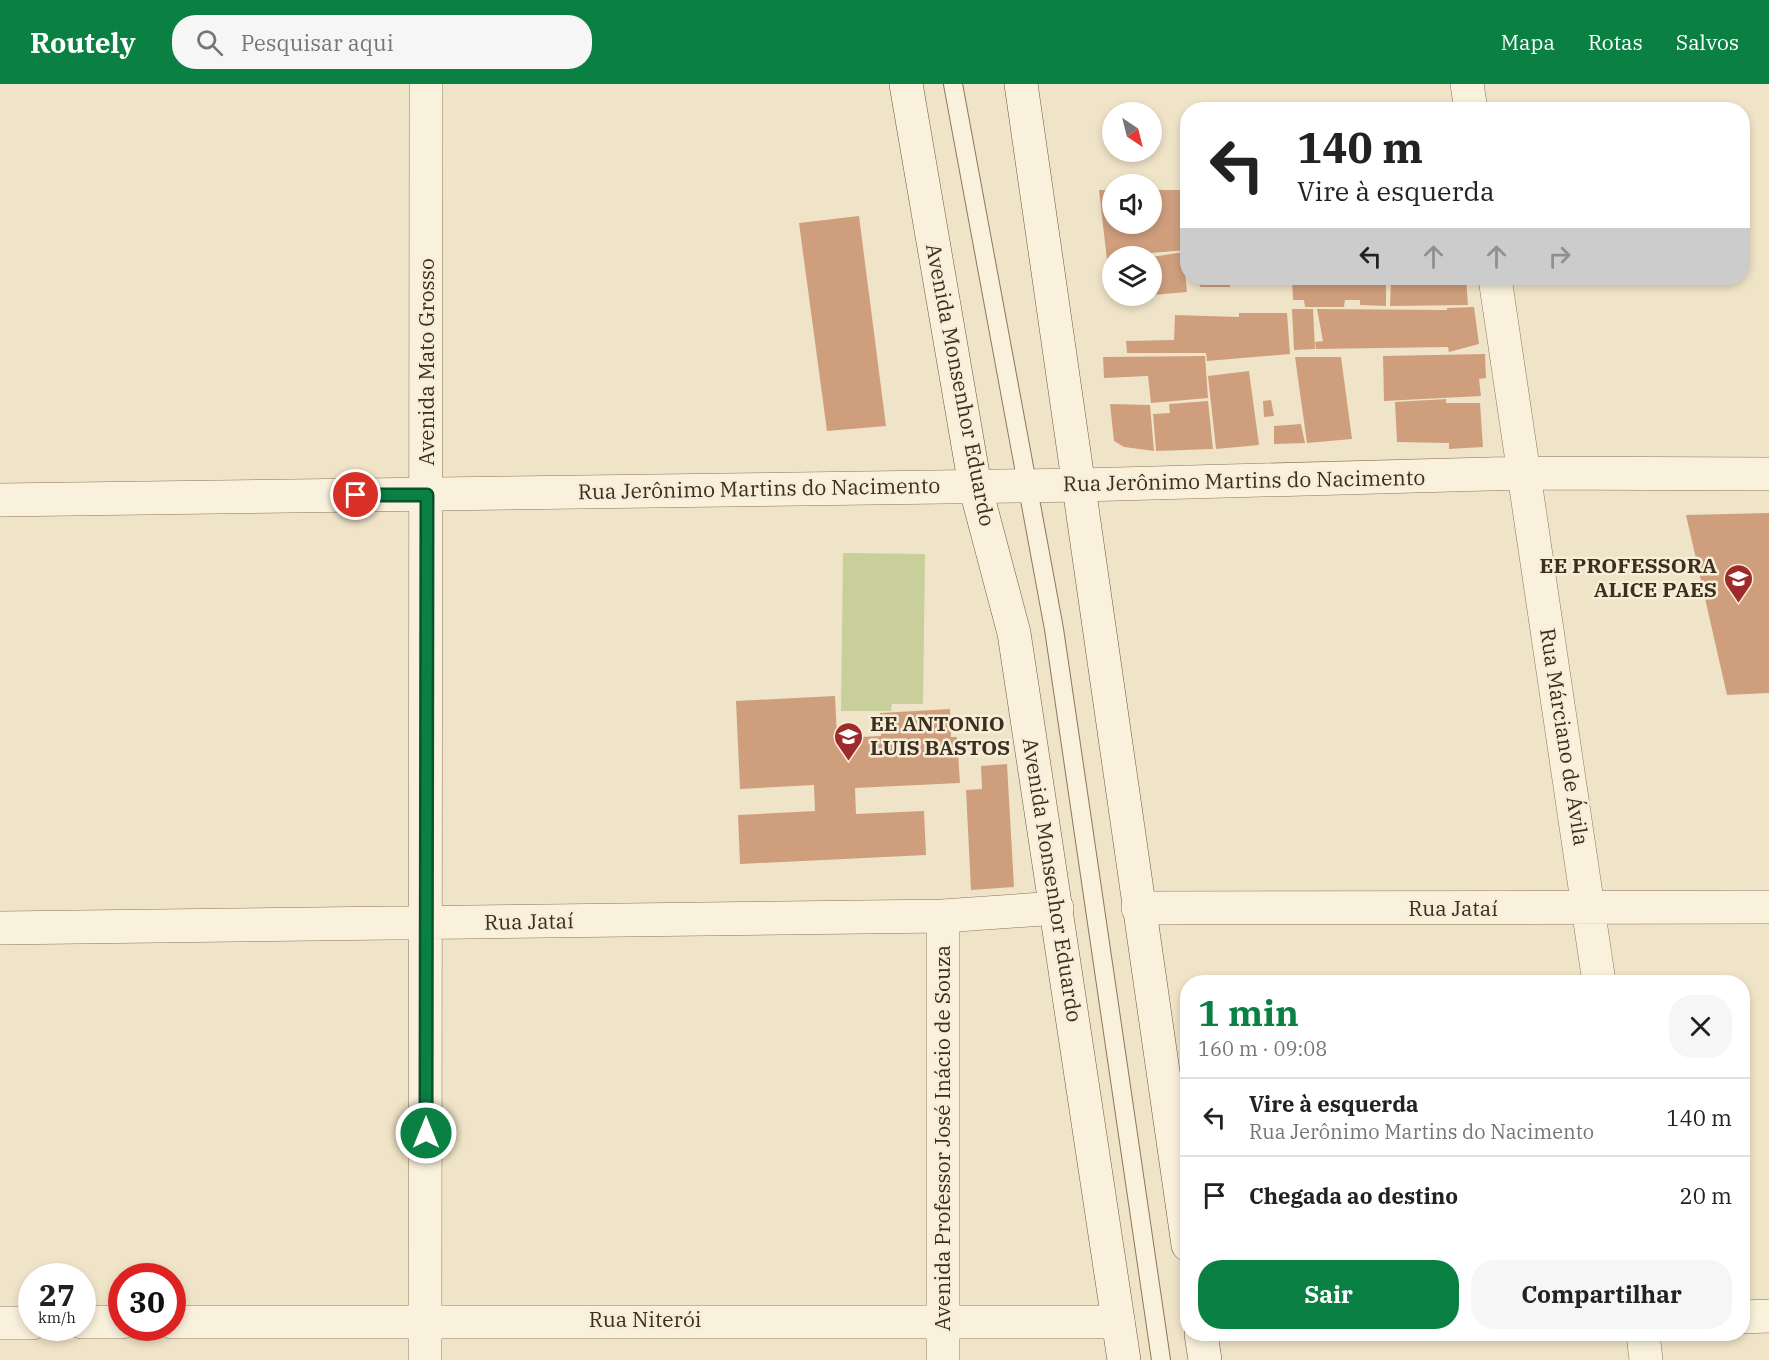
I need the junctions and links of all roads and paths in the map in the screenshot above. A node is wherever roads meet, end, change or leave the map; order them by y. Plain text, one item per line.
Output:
1 (426, 84) edge
2 (906, 84) edge
3 (952, 84) edge
4 (1021, 84) edge
5 (1467, 84) edge
6 (1470, 102) edge
7 (1496, 285) edge
8 (1524, 474) junction
9 (1769, 474) edge
10 (1081, 485) junction
11 (975, 486) junction
12 (1029, 486) junction
13 (427, 495) junction
14 (0, 500) edge
15 (1769, 907) edge
16 (1057, 908) junction
17 (1138, 908) junction
18 (1590, 909) junction
19 (943, 916) junction
20 (426, 923) junction
21 (0, 928) edge
22 (1598, 975) edge
23 (1180, 1191) edge
24 (1769, 1316) edge
25 (1750, 1317) edge
26 (425, 1320) junction
27 (942, 1320) junction
28 (186, 1322) edge
29 (1118, 1322) junction
30 (0, 1323) edge
31 (18, 1323) edge
32 (1202, 1341) edge
33 (1643, 1341) edge
34 (425, 1360) edge
35 (943, 1360) edge
36 (1124, 1360) edge
37 (1161, 1360) edge
38 (1205, 1360) edge
39 (1646, 1360) edge

1 - 13 street, Avenida Mato Grosso
2 - 11 street, Avenida Monsenhor Eduardo
3 - 12 lane
4 - 10 street
5 - 6 street
7 - 8 street, Rua Márciano de Ávila
8 - 9 street, Rua Jerônimo Martins do Nacimento
8 - 10 street, Rua Jerônimo Martins do Nacimento
8 - 18 street, Rua Márciano de Ávila
10 - 12 street, Rua Jerônimo Martins do Nacimento
10 - 17 street
11 - 12 street, Rua Jerônimo Martins do Nacimento
11 - 13 street, Rua Jerônimo Martins do Nacimento
11 - 16 street, Avenida Monsenhor Eduardo
12 - 37 lane
13 - 14 street, Rua Jerônimo Martins do Nacimento
13 - 20 street, Avenida Mato Grosso
15 - 18 street, Rua Jataí
16 - 19 street, Rua Jataí
16 - 29 street, Avenida Monsenhor Eduardo
17 - 18 street, Rua Jataí
17 - 23 street
18 - 22 street, Rua Márciano de Ávila
19 - 20 street, Rua Jataí
19 - 27 street, Avenida Professor José Inácio de Souza
20 - 21 street, Rua Jataí
20 - 26 street, Avenida Mato Grosso
24 - 25 street
26 - 27 street, Rua Niterói
26 - 28 street, Rua Niterói
26 - 34 street, Avenida Mato Grosso
27 - 29 street, Rua Niterói
27 - 35 street, Avenida Professor José Inácio de Souza
29 - 36 street, Avenida Monsenhor Eduardo
30 - 31 street
32 - 38 street
33 - 39 street

